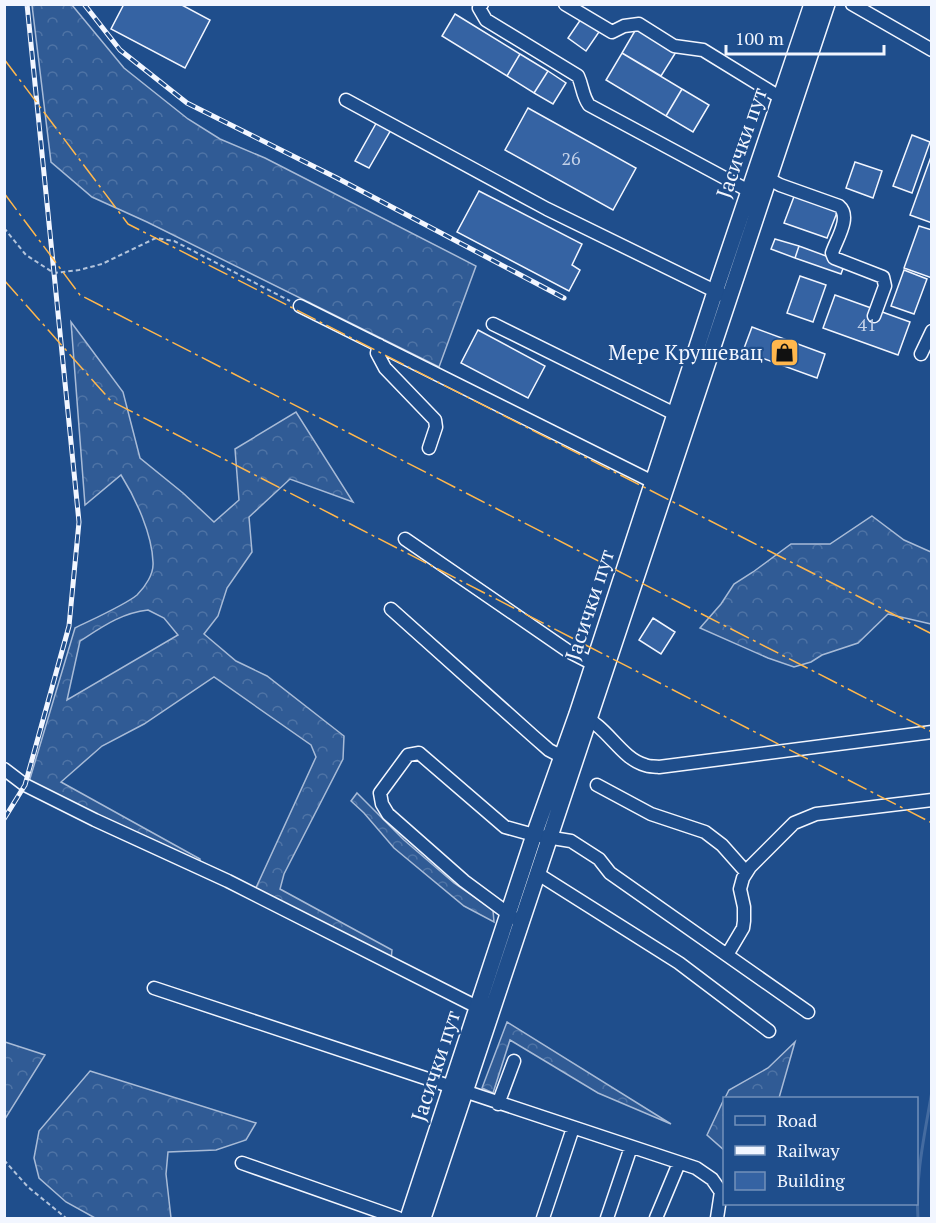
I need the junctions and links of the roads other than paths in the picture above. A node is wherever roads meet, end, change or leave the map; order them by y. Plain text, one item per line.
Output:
1 (482, 4) edge
2 (565, 4) edge
3 (812, 4) edge
4 (827, 4) edge
5 (852, 4) edge
6 (931, 48) edge
7 (780, 97) junction
8 (346, 100) dead end
9 (794, 105) junction
10 (756, 168) junction
11 (769, 179) junction
12 (749, 191) junction
13 (747, 219) junction
14 (715, 292) junction
15 (729, 298) junction
16 (300, 306) road end
17 (874, 316) dead end
18 (493, 324) dead end
19 (932, 331) edge
20 (379, 345) junction
21 (921, 354) dead end
22 (682, 418) junction
23 (429, 448) dead end
24 (660, 486) junction
25 (405, 539) dead end
26 (391, 609) dead end
27 (599, 668) junction
28 (583, 717) junction
29 (932, 732) edge
30 (561, 757) junction
31 (576, 764) junction
32 (4, 769) edge
33 (597, 785) dead end
34 (932, 800) edge
35 (541, 837) junction
36 (746, 872) junction
37 (538, 874) junction
38 (515, 918) junction
39 (727, 955) junction
40 (154, 988) dead end
41 (484, 1011) junction
42 (808, 1011) dead end
43 (769, 1031) dead end
44 (514, 1061) dead end
45 (458, 1089) junction
46 (498, 1104) junction
47 (573, 1128) junction
48 (631, 1148) junction
49 (242, 1163) dead end
50 (679, 1163) junction
51 (398, 1218) edge
52 (408, 1218) edge
53 (423, 1218) edge
54 (543, 1218) edge
55 (607, 1218) edge
56 (656, 1218) edge
57 (717, 1218) edge

1 - 12 lane
2 - 7 lane
3 - 7 main road, Јасички пут
4 - 9 main road, Јасички пут
5 - 6 lane
7 - 9 lane
7 - 10 main road, Јасички пут
8 - 14 lane
9 - 11 main road, Јасички пут
10 - 11 main road
10 - 12 main road, Јасички пут
11 - 13 main road, Јасички пут
11 - 17 lane
12 - 13 main road, Јасички пут
13 - 14 main road, Јасички пут
13 - 15 main road, Јасички пут
14 - 15 lane
14 - 22 main road, Јасички пут
15 - 22 main road, Јасички пут
16 - 20 lane
18 - 22 lane
19 - 21 lane
20 - 23 lane
20 - 24 lane
22 - 24 main road, Јасички пут
24 - 27 main road, Јасички пут
25 - 27 lane
26 - 30 lane
27 - 28 main road, Јасички пут
28 - 29 lane
28 - 30 main road, Јасички пут
28 - 31 main road, Јасички пут
30 - 31 lane
30 - 35 main road, Јасички пут
31 - 35 main road, Јасички пут
32 - 41 lane
33 - 36 lane
34 - 36 lane
35 - 37 main road, Јасички пут
35 - 38 main road, Јасички пут
35 - 38 lane
35 - 39 lane
36 - 39 lane
37 - 38 main road, Јасички пут
37 - 43 lane
38 - 41 main road, Јасички пут
39 - 42 lane
40 - 45 lane
41 - 45 main road, Јасички пут
44 - 46 lane
45 - 46 lane
45 - 52 main road, Јасички пут
45 - 53 main road, Јасички пут
46 - 47 lane
47 - 48 lane
47 - 54 lane
48 - 50 lane
48 - 55 lane
49 - 51 lane
50 - 56 lane
50 - 57 lane

